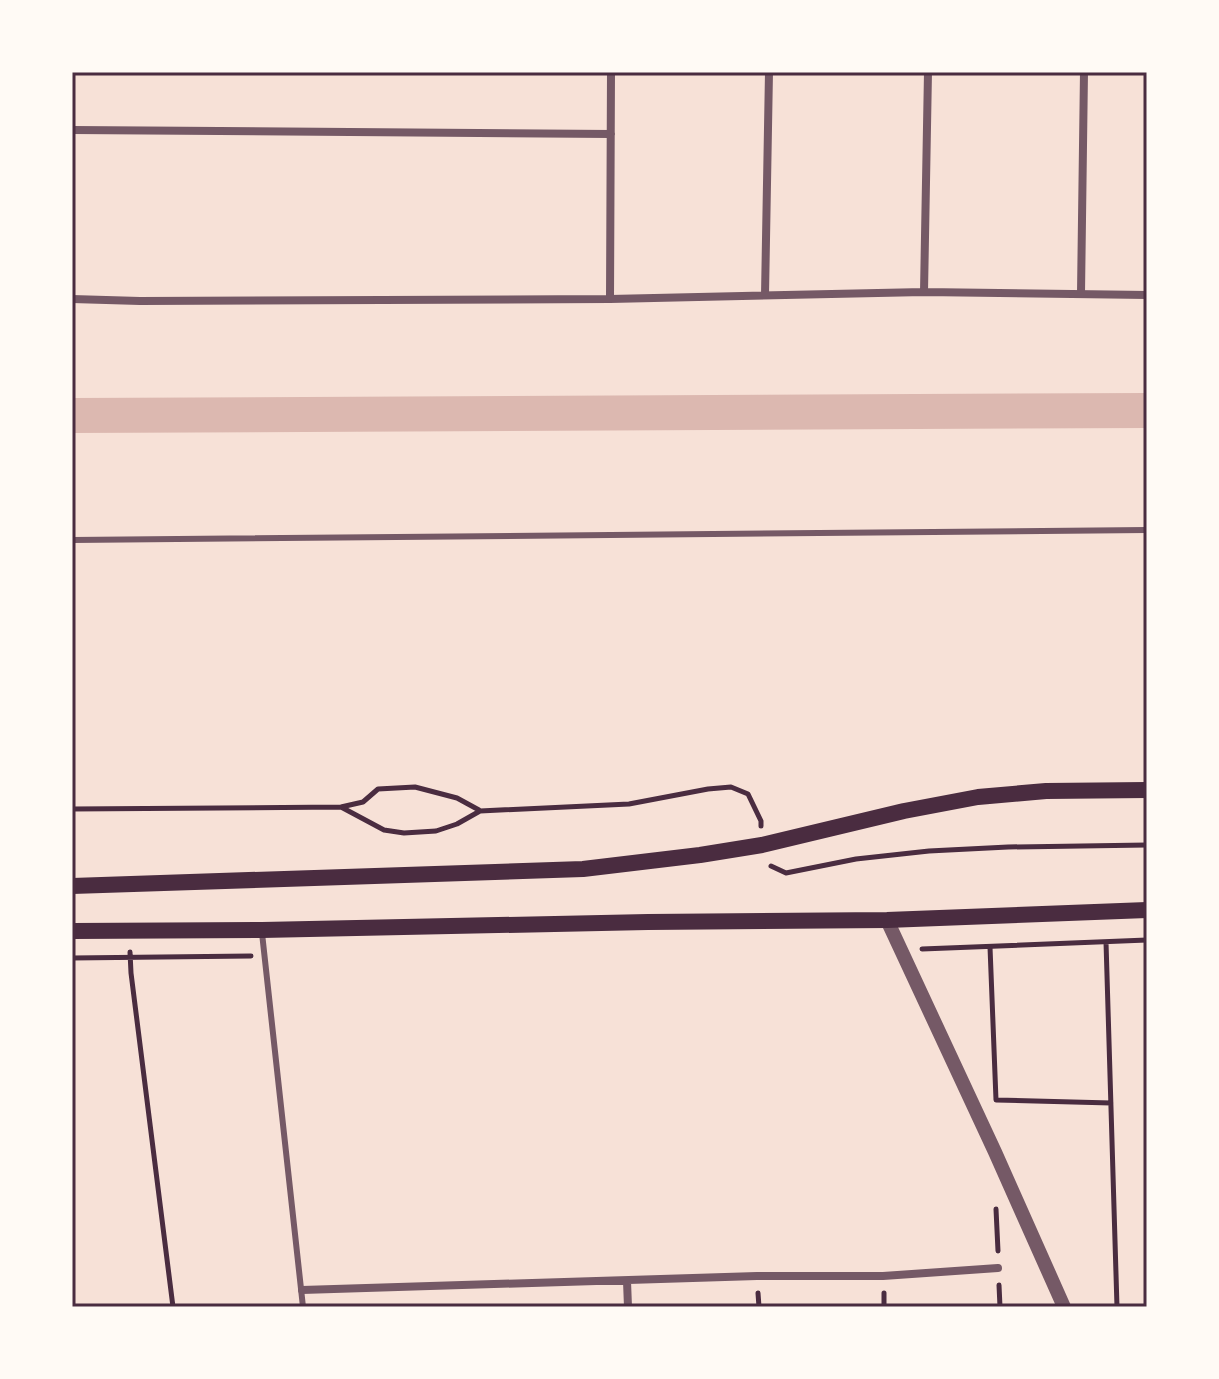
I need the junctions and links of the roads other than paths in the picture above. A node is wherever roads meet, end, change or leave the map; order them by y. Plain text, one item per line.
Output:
1 (611, 72) edge
2 (769, 72) edge
3 (928, 72) edge
4 (1084, 72) edge
5 (72, 130) edge
6 (611, 134) junction
7 (924, 292) junction
8 (1081, 293) junction
9 (765, 295) junction
10 (1147, 295) edge
11 (72, 299) edge
12 (610, 299) junction
13 (1147, 530) edge
14 (72, 540) edge
15 (1147, 790) edge
16 (72, 886) edge
17 (1147, 910) edge
18 (887, 920) junction
19 (262, 930) junction
20 (72, 931) edge
21 (998, 1268) road end
22 (627, 1281) junction
23 (302, 1290) junction
24 (303, 1307) edge
25 (628, 1307) edge
26 (1064, 1307) edge

1 - 6 street
2 - 9 street
3 - 7 street
4 - 8 street
5 - 6 street
6 - 12 street
7 - 8 street
7 - 9 street
8 - 10 street
9 - 12 street
11 - 12 street
13 - 14 lane
15 - 16 main road
17 - 18 main road
18 - 19 main road
18 - 26 street
19 - 20 main road
19 - 23 lane
21 - 22 street
22 - 23 street
22 - 25 street
23 - 24 lane

